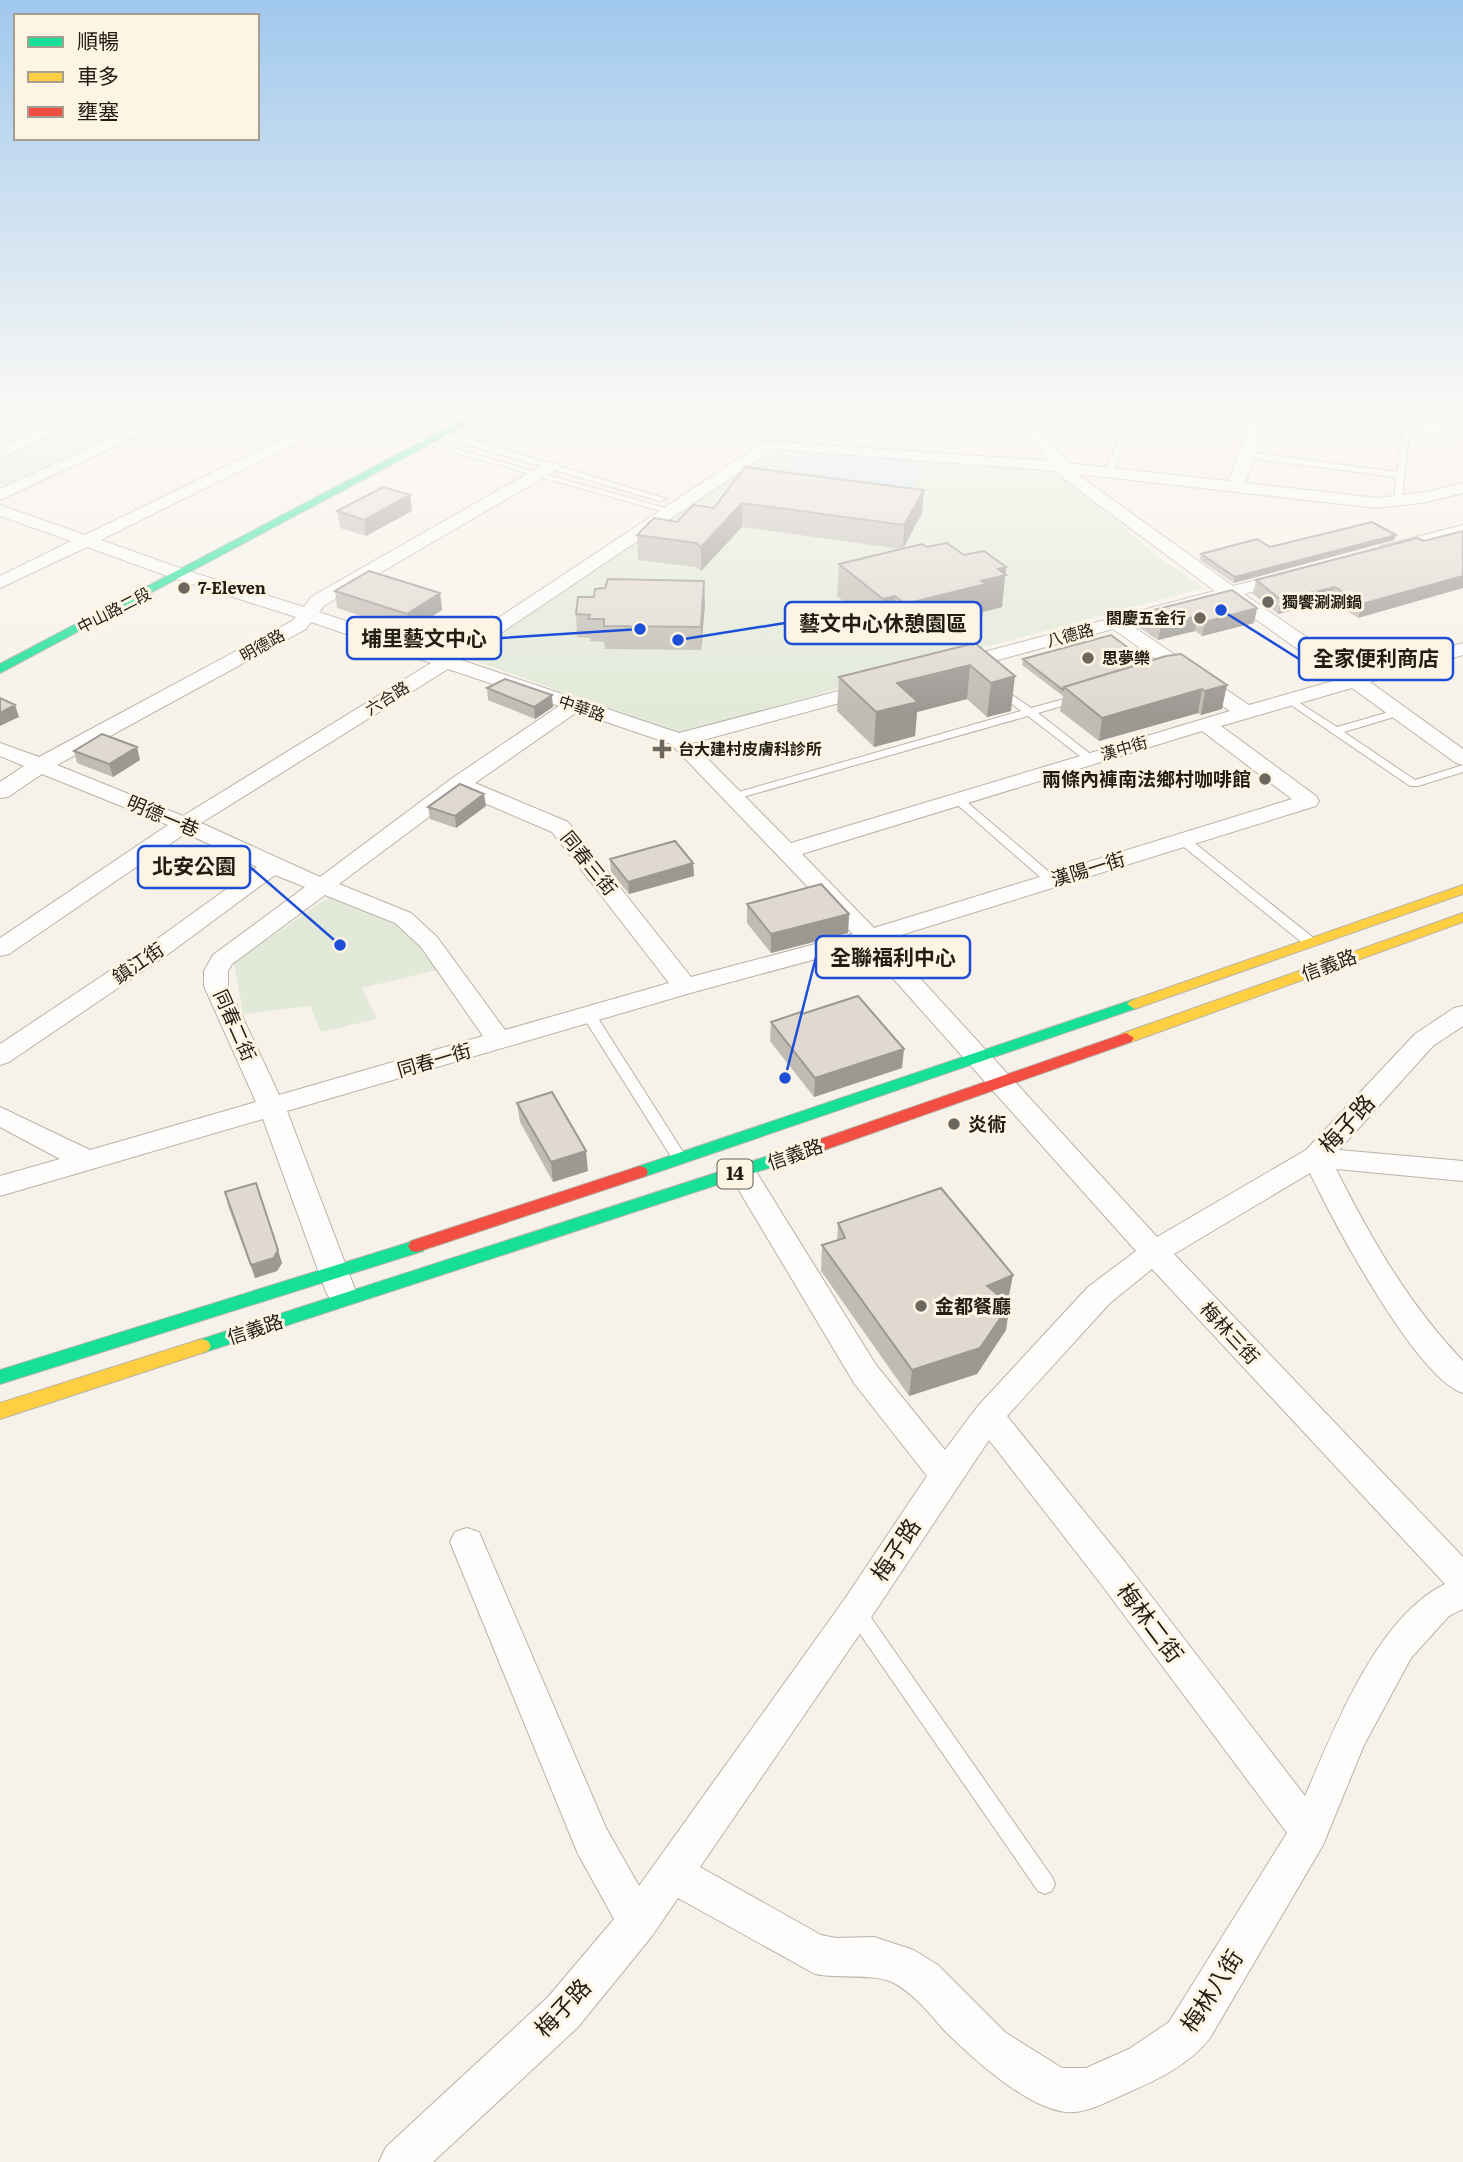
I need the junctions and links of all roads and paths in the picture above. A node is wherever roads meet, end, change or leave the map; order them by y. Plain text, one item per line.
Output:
1 (5, 512) edge
2 (148, 512) edge
3 (299, 512) edge
4 (472, 512) edge
5 (670, 512) edge
6 (1118, 512) edge
7 (1463, 530) edge
8 (86, 541) junction
9 (1372, 554) edge
10 (1309, 572) edge
11 (182, 575) junction
12 (0, 583) edge
13 (1233, 592) junction
14 (307, 614) junction
15 (1116, 623) junction
16 (1463, 649) edge
17 (447, 661) junction
18 (2, 666) edge
19 (937, 670) edge
20 (1356, 681) junction
21 (885, 684) edge
22 (993, 684) edge
23 (1094, 694) edge
24 (1292, 701) junction
25 (574, 705) junction
26 (1032, 712) junction
27 (1400, 712) junction
28 (1247, 713) junction
29 (1208, 725) junction
30 (1338, 730) junction
31 (678, 740) junction
32 (0, 749) edge
33 (1089, 758) junction
34 (1463, 760) edge
35 (41, 765) junction
36 (1463, 768) edge
37 (459, 784) junction
38 (0, 792) edge
39 (732, 797) junction
40 (957, 799) junction
41 (185, 824) junction
42 (1183, 840) junction
43 (786, 852) junction
44 (273, 866) junction
45 (1051, 880) junction
46 (324, 886) junction
47 (1463, 889) edge
48 (1463, 917) edge
49 (869, 937) junction
50 (1310, 942) junction
51 (0, 949) edge
52 (685, 986) junction
53 (589, 1014) junction
54 (1463, 1014) edge
55 (500, 1041) junction
56 (0, 1056) edge
57 (980, 1059) junction
58 (1002, 1083) junction
59 (272, 1108) junction
60 (0, 1116) edge
61 (1316, 1157) junction
62 (680, 1159) junction
63 (88, 1161) junction
64 (1463, 1171) edge
65 (742, 1172) junction
66 (0, 1186) edge
67 (1154, 1252) junction
68 (335, 1273) junction
69 (344, 1300) junction
70 (0, 1377) edge
71 (1463, 1381) edge
72 (0, 1411) edge
73 (988, 1416) junction
74 (946, 1475) junction
75 (467, 1542) dead end
76 (1463, 1580) edge
77 (1463, 1592) edge
78 (856, 1611) junction
79 (1308, 1832) junction
80 (673, 1873) junction
81 (1045, 1884) dead end
82 (638, 1922) junction
83 (401, 2162) edge

1 - 8 street, 中華路
2 - 8 street
3 - 11 main road, 中山路二段
4 - 14 street, 明德路
5 - 17 street, 六合路
6 - 13 street
7 - 9 street
8 - 11 street, 中華路
8 - 12 street
10 - 13 street, 八德路
11 - 14 street, 中華路
11 - 18 main road, 中山路二段
13 - 15 street, 八德路
13 - 20 street
14 - 17 street, 中華路
14 - 35 street, 明德路
15 - 19 street, 八德路
15 - 28 street
16 - 20 street, 漢中街
17 - 25 street, 中華路
17 - 41 street, 六合路
20 - 24 street, 漢中街
20 - 27 street
21 - 31 street
22 - 26 lane
23 - 26 lane
24 - 28 street, 漢中街
24 - 30 lane
25 - 31 street, 中華路
25 - 37 street, 同春二街
26 - 33 lane
26 - 39 lane
27 - 30 lane
27 - 34 street
28 - 29 street, 漢中街
29 - 33 street, 漢中街
29 - 42 street, 漢陽一街
30 - 36 lane
31 - 39 street, 中華路
32 - 35 street, 明德一巷
33 - 40 street, 漢中街
35 - 38 street, 明德路
35 - 41 street, 明德一巷
37 - 46 street, 同春二街
37 - 52 street, 同春三街
39 - 43 street, 中華路
40 - 43 street, 漢中街
40 - 45 lane
41 - 44 street, 明德一巷
41 - 51 street, 六合路
42 - 45 street, 漢陽一街
42 - 50 lane
43 - 49 street, 中華路
44 - 46 street, 明德一巷
44 - 56 street, 鎮江街
45 - 49 street, 漢陽一街
46 - 55 street, 明德一巷
46 - 59 street, 同春二街
47 - 50 main road, 信義路 / 14
48 - 58 main road, 信義路 / 14
49 - 52 street, 同春一街
49 - 57 street, 中華路
50 - 57 main road, 信義路 / 14
52 - 53 street, 同春一街
53 - 55 street, 同春一街
53 - 62 lane
54 - 61 street, 梅子路
55 - 59 street, 同春一街
57 - 58 street, 中華路
57 - 62 main road, 信義路 / 14
58 - 65 main road, 信義路 / 14
58 - 67 street, 梅林三街
59 - 63 street, 同春一街
59 - 68 street, 同春二街
60 - 63 street
61 - 64 street
61 - 67 street, 梅子路
61 - 71 street
62 - 68 main road, 信義路 / 14
63 - 66 street, 同春一街
65 - 69 main road, 信義路 / 14
65 - 74 street
67 - 73 street, 梅子路
67 - 76 street, 梅林三街
68 - 69 street, 同春二街
68 - 70 main road, 信義路 / 14
69 - 72 main road, 信義路 / 14
73 - 74 street, 梅子路
73 - 79 street, 梅林二街
74 - 78 street, 梅子路
75 - 82 street
77 - 79 street, 梅林八街
78 - 80 street, 梅子路
78 - 81 lane
79 - 80 street, 梅林八街
80 - 82 street, 梅子路
82 - 83 street, 梅子路

